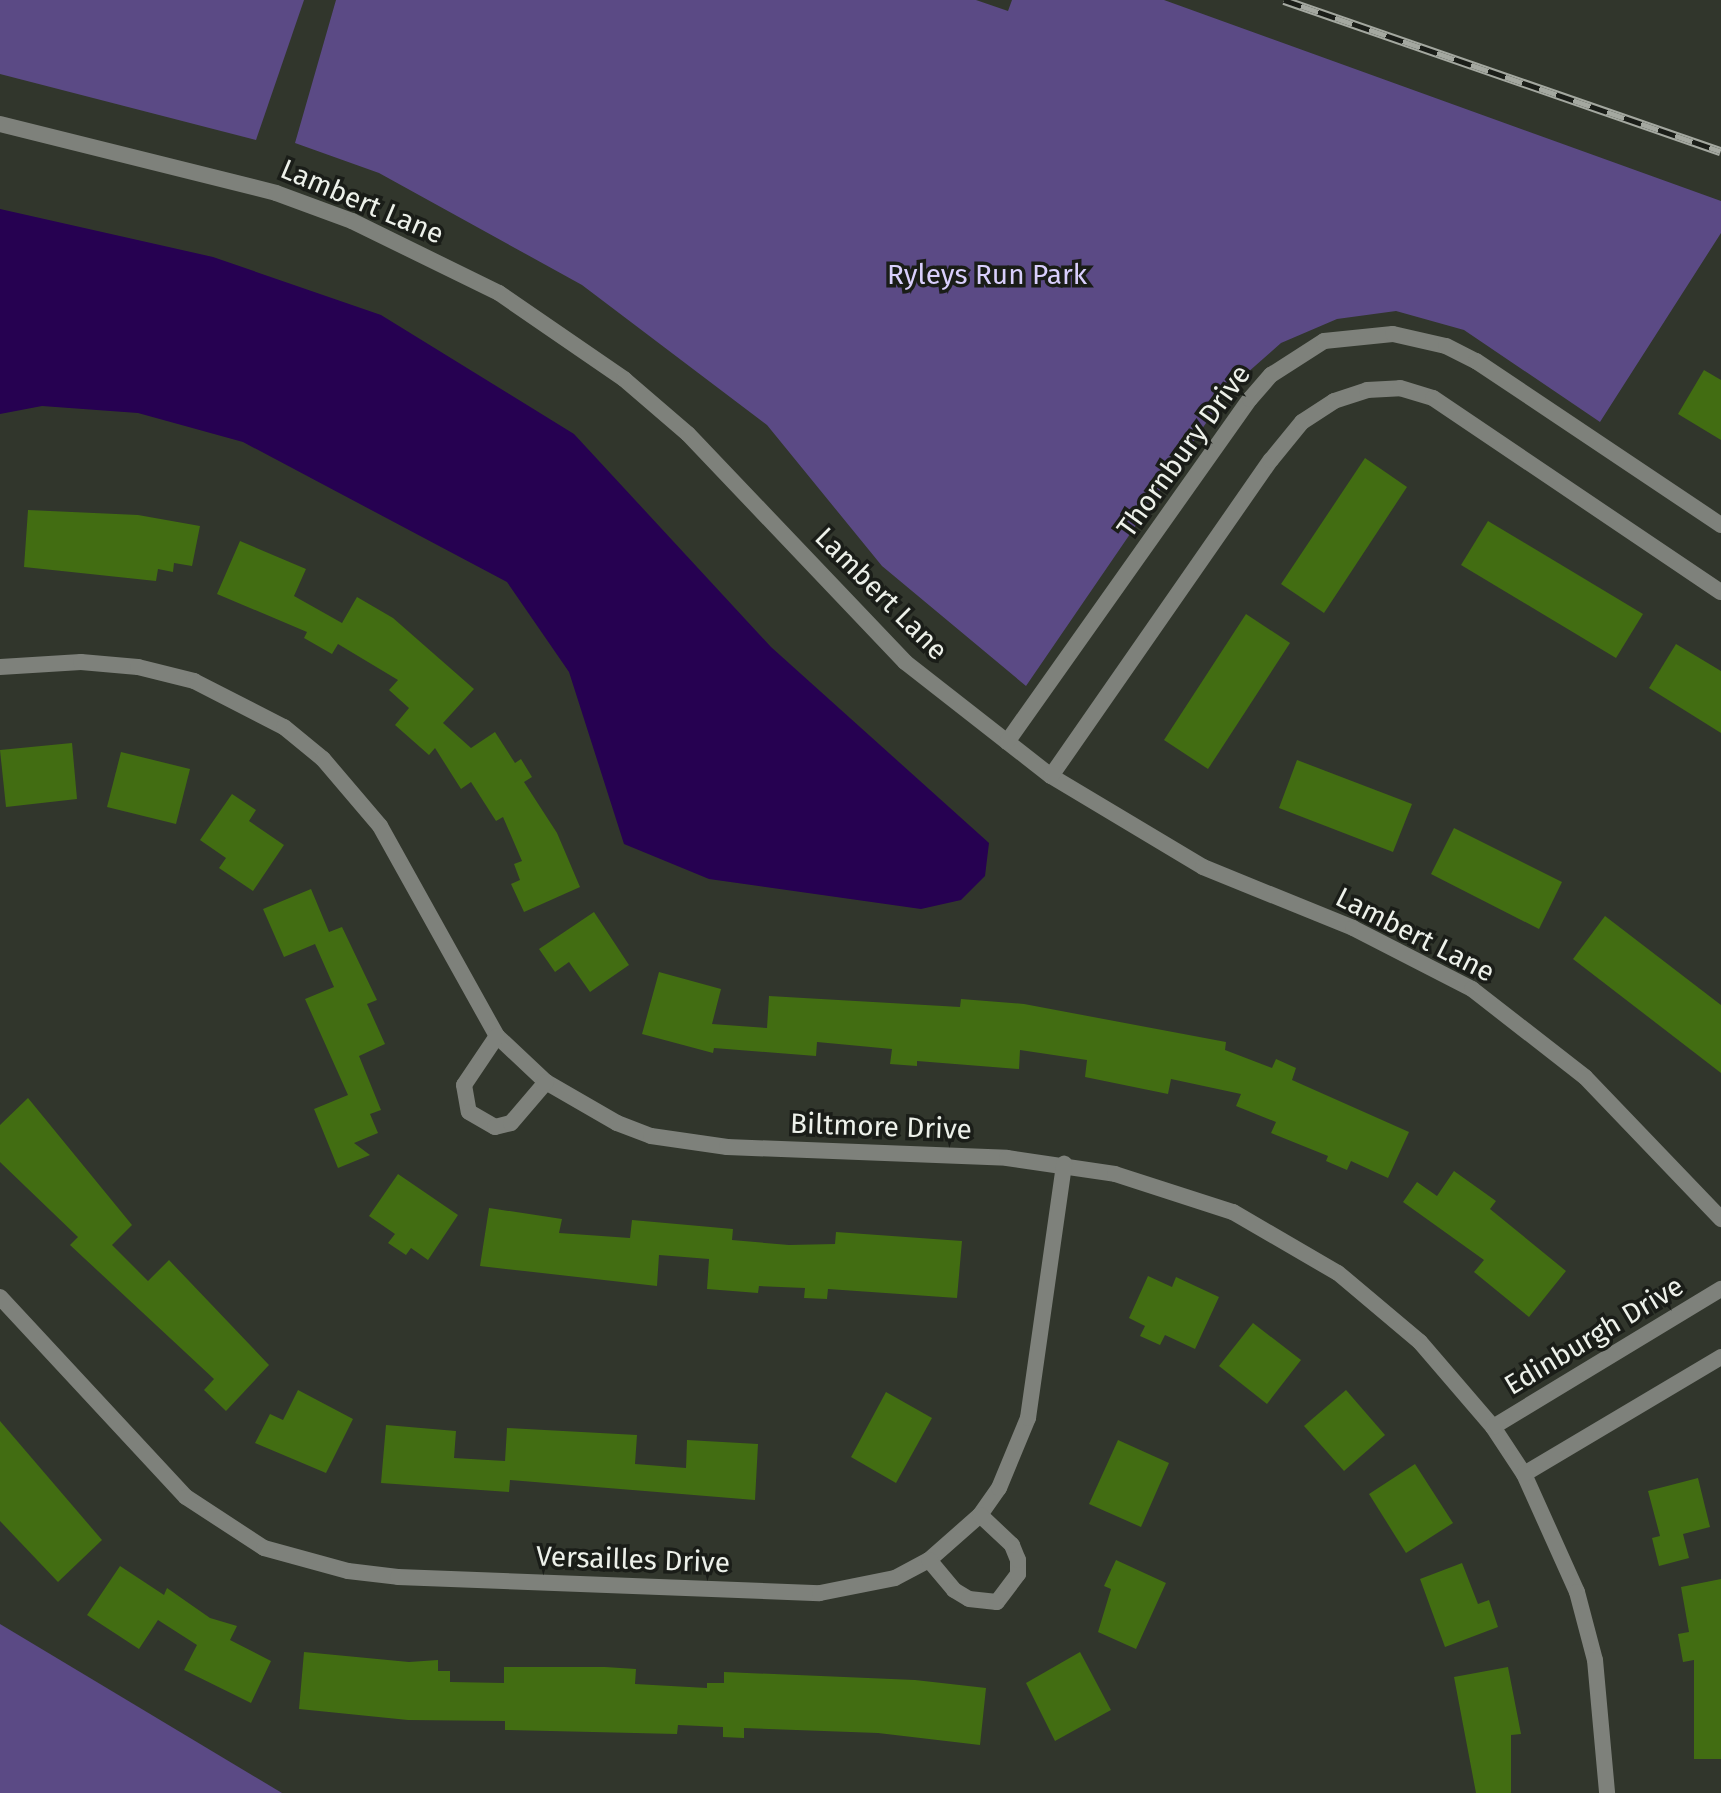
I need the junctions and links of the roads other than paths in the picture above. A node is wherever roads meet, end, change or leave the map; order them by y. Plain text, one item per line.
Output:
1 (0, 124) edge
2 (1721, 525) edge
3 (1721, 592) edge
4 (0, 667) edge
5 (1007, 742) junction
6 (1051, 776) junction
7 (497, 1036) junction
8 (546, 1082) junction
9 (1064, 1164) junction
10 (1721, 1219) edge
11 (1721, 1289) edge
12 (0, 1297) edge
13 (1721, 1357) edge
14 (1493, 1427) junction
15 (1524, 1474) junction
16 (980, 1515) junction
17 (929, 1560) junction
18 (1607, 1793) edge

1 - 5 street, Lambert Lane
2 - 5 street, Thornbury Drive
3 - 6 street
4 - 7 street, Biltmore Drive
5 - 6 street, Lambert Lane
6 - 10 street, Lambert Lane
7 - 8 street, Biltmore Drive
7 - 8 street
8 - 9 street, Biltmore Drive
9 - 14 street, Biltmore Drive
9 - 16 street, Versailles Drive
11 - 14 street, Edinburgh Drive
12 - 17 street, Versailles Drive
13 - 15 street
14 - 15 street, Biltmore Drive
15 - 18 street, Biltmore Drive
16 - 17 street, Versailles Drive
16 - 17 street

